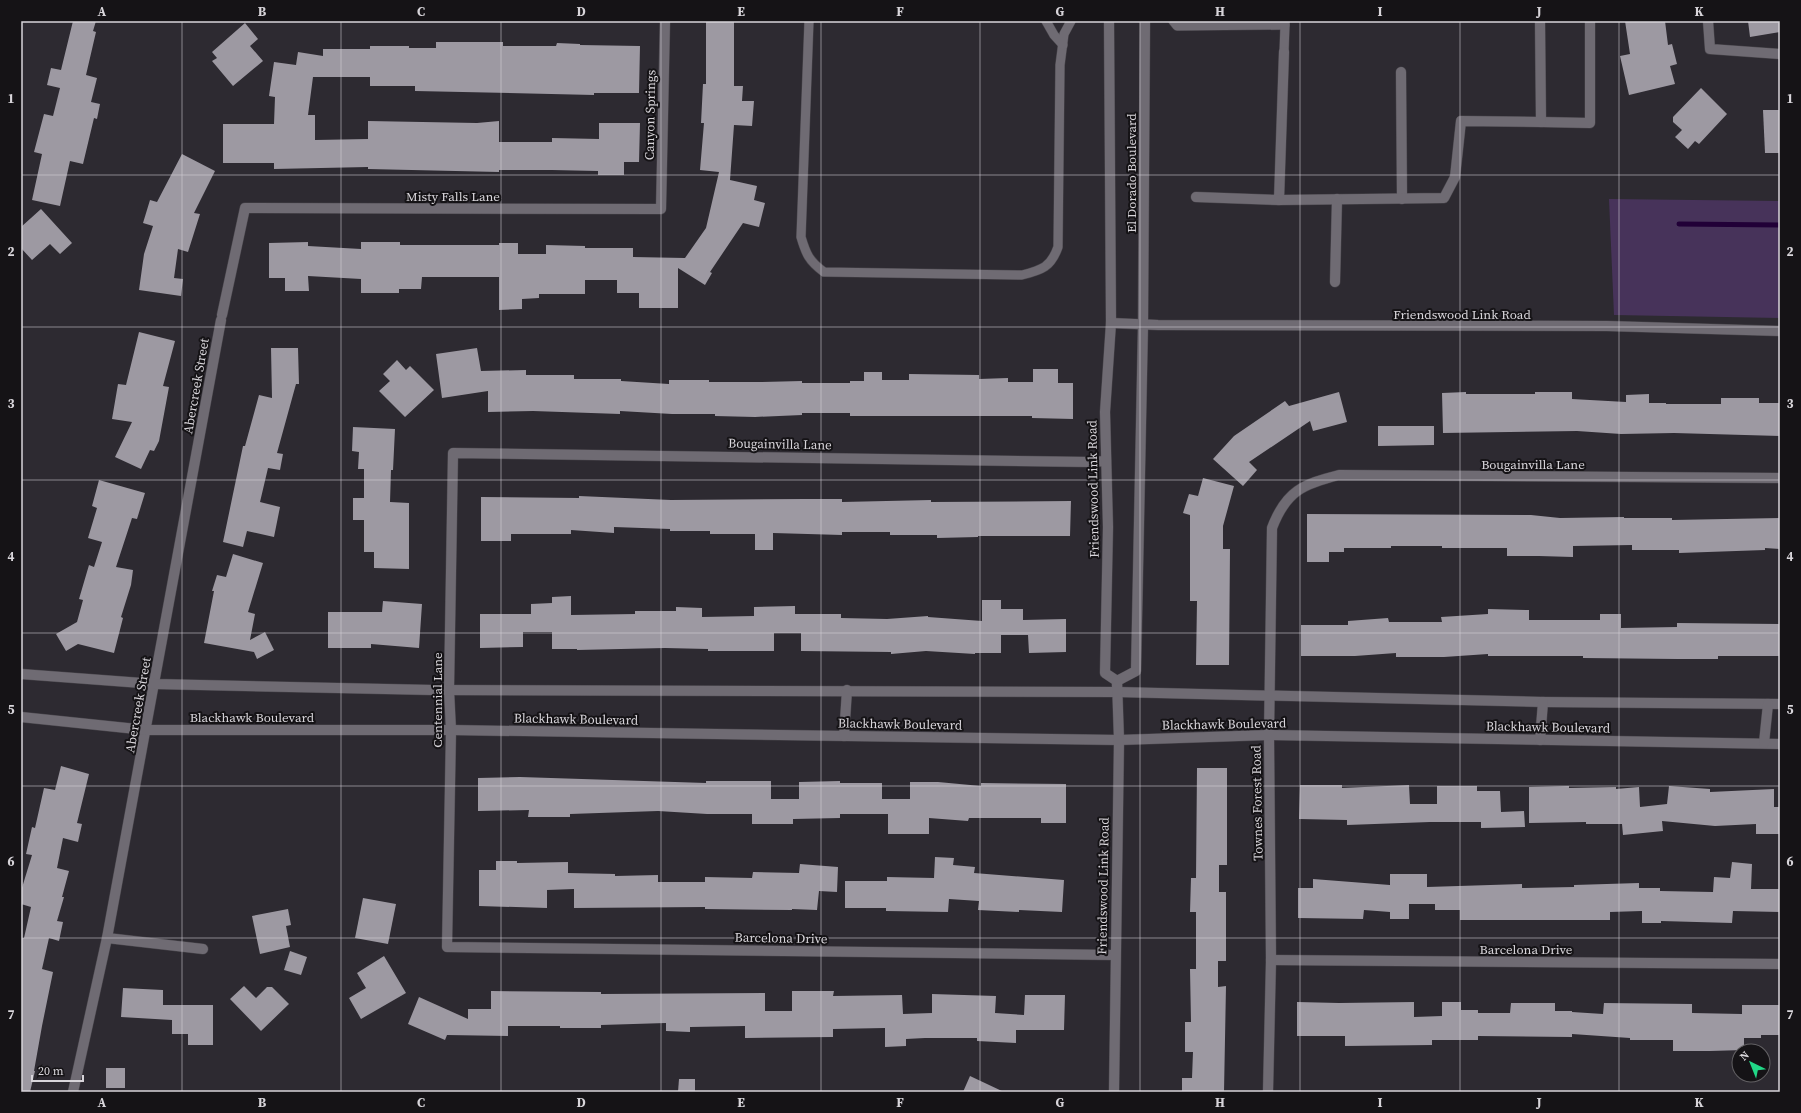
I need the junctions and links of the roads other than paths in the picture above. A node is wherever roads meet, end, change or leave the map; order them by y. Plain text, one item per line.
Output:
1 (665, 21) edge
2 (808, 21) edge
3 (1046, 21) edge
4 (1071, 21) edge
5 (1109, 21) edge
6 (1145, 21) edge
7 (1173, 21) edge
8 (1540, 21) edge
9 (1590, 21) edge
10 (1708, 21) edge
11 (1251, 23) edge
12 (1285, 23) edge
13 (1063, 45) junction
14 (1284, 52) joint
15 (1780, 54) edge
16 (1401, 72) dead end
17 (1541, 122) junction
18 (1196, 197) dead end
19 (1337, 199) junction
20 (1402, 199) junction
21 (1279, 200) junction
22 (244, 208) joint
23 (661, 209) joint
24 (1335, 282) dead end
25 (1111, 323) junction
26 (1143, 325) junction
27 (1780, 331) edge
28 (453, 453) joint
29 (1106, 461) junction
30 (1780, 478) edge
31 (1291, 495) joint
32 (21, 674) edge
33 (1117, 681) junction
34 (155, 684) junction
35 (449, 690) junction
36 (847, 690) junction
37 (1117, 692) junction
38 (1270, 697) junction
39 (1543, 702) junction
40 (1768, 704) junction
41 (1780, 704) edge
42 (21, 717) edge
43 (146, 730) junction
44 (451, 730) junction
45 (1270, 735) junction
46 (844, 736) junction
47 (1119, 740) junction
48 (1540, 740) junction
49 (1764, 743) junction
50 (1780, 744) edge
51 (107, 938) junction
52 (447, 947) joint
53 (202, 949) dead end
54 (1115, 955) junction
55 (1272, 960) junction
56 (1780, 964) edge
57 (73, 1092) edge
58 (1114, 1092) edge
59 (1268, 1092) edge

1 - 23 street, Canyon Springs
2 - 13 lane
3 - 13 lane
4 - 13 lane
5 - 25 street, El Dorado Boulevard
6 - 26 street, El Dorado Boulevard
7 - 11 lane
8 - 17 street
9 - 17 street
10 - 15 street
11 - 12 lane
12 - 14 lane
14 - 21 street
16 - 20 street
17 - 20 street
18 - 21 street
19 - 20 street
19 - 21 street
19 - 24 street
22 - 23 street, Misty Falls Lane
22 - 34 street, Abercreek Street
25 - 26 street, Friendswood Link Road
25 - 29 street, Friendswood Link Road
26 - 27 street, Friendswood Link Road
26 - 33 street
28 - 29 street, Bougainvilla Lane
28 - 35 street, Centennial Lane
29 - 33 street, Friendswood Link Road
30 - 31 street, Bougainvilla Lane
31 - 38 street, Townes Forest Road
32 - 34 street, Blackhawk Boulevard
33 - 37 street, Friendswood Link Road
34 - 35 street, Blackhawk Boulevard
34 - 43 street, Abercreek Street
35 - 36 street, Blackhawk Boulevard
35 - 44 street, Centennial Lane
36 - 37 street, Blackhawk Boulevard
36 - 46 street
37 - 38 street, Blackhawk Boulevard
37 - 47 street, Friendswood Link Road
38 - 39 street, Blackhawk Boulevard
38 - 45 street, Townes Forest Road
39 - 40 street, Blackhawk Boulevard
39 - 48 street
40 - 41 street, Blackhawk Boulevard
40 - 49 street
42 - 43 street, Blackhawk Boulevard
43 - 44 street, Blackhawk Boulevard
43 - 51 street, Abercreek Street
44 - 46 street, Blackhawk Boulevard
44 - 52 street, Centennial Lane
45 - 47 street, Blackhawk Boulevard
45 - 48 street, Blackhawk Boulevard
45 - 55 street, Townes Forest Road
46 - 47 street, Blackhawk Boulevard
47 - 54 street, Friendswood Link Road
48 - 49 street, Blackhawk Boulevard
49 - 50 street, Blackhawk Boulevard
51 - 53 street
51 - 57 street, Abercreek Street
52 - 54 street, Barcelona Drive
54 - 58 street, Friendswood Link Road
55 - 56 street, Barcelona Drive
55 - 59 street, Townes Forest Road

